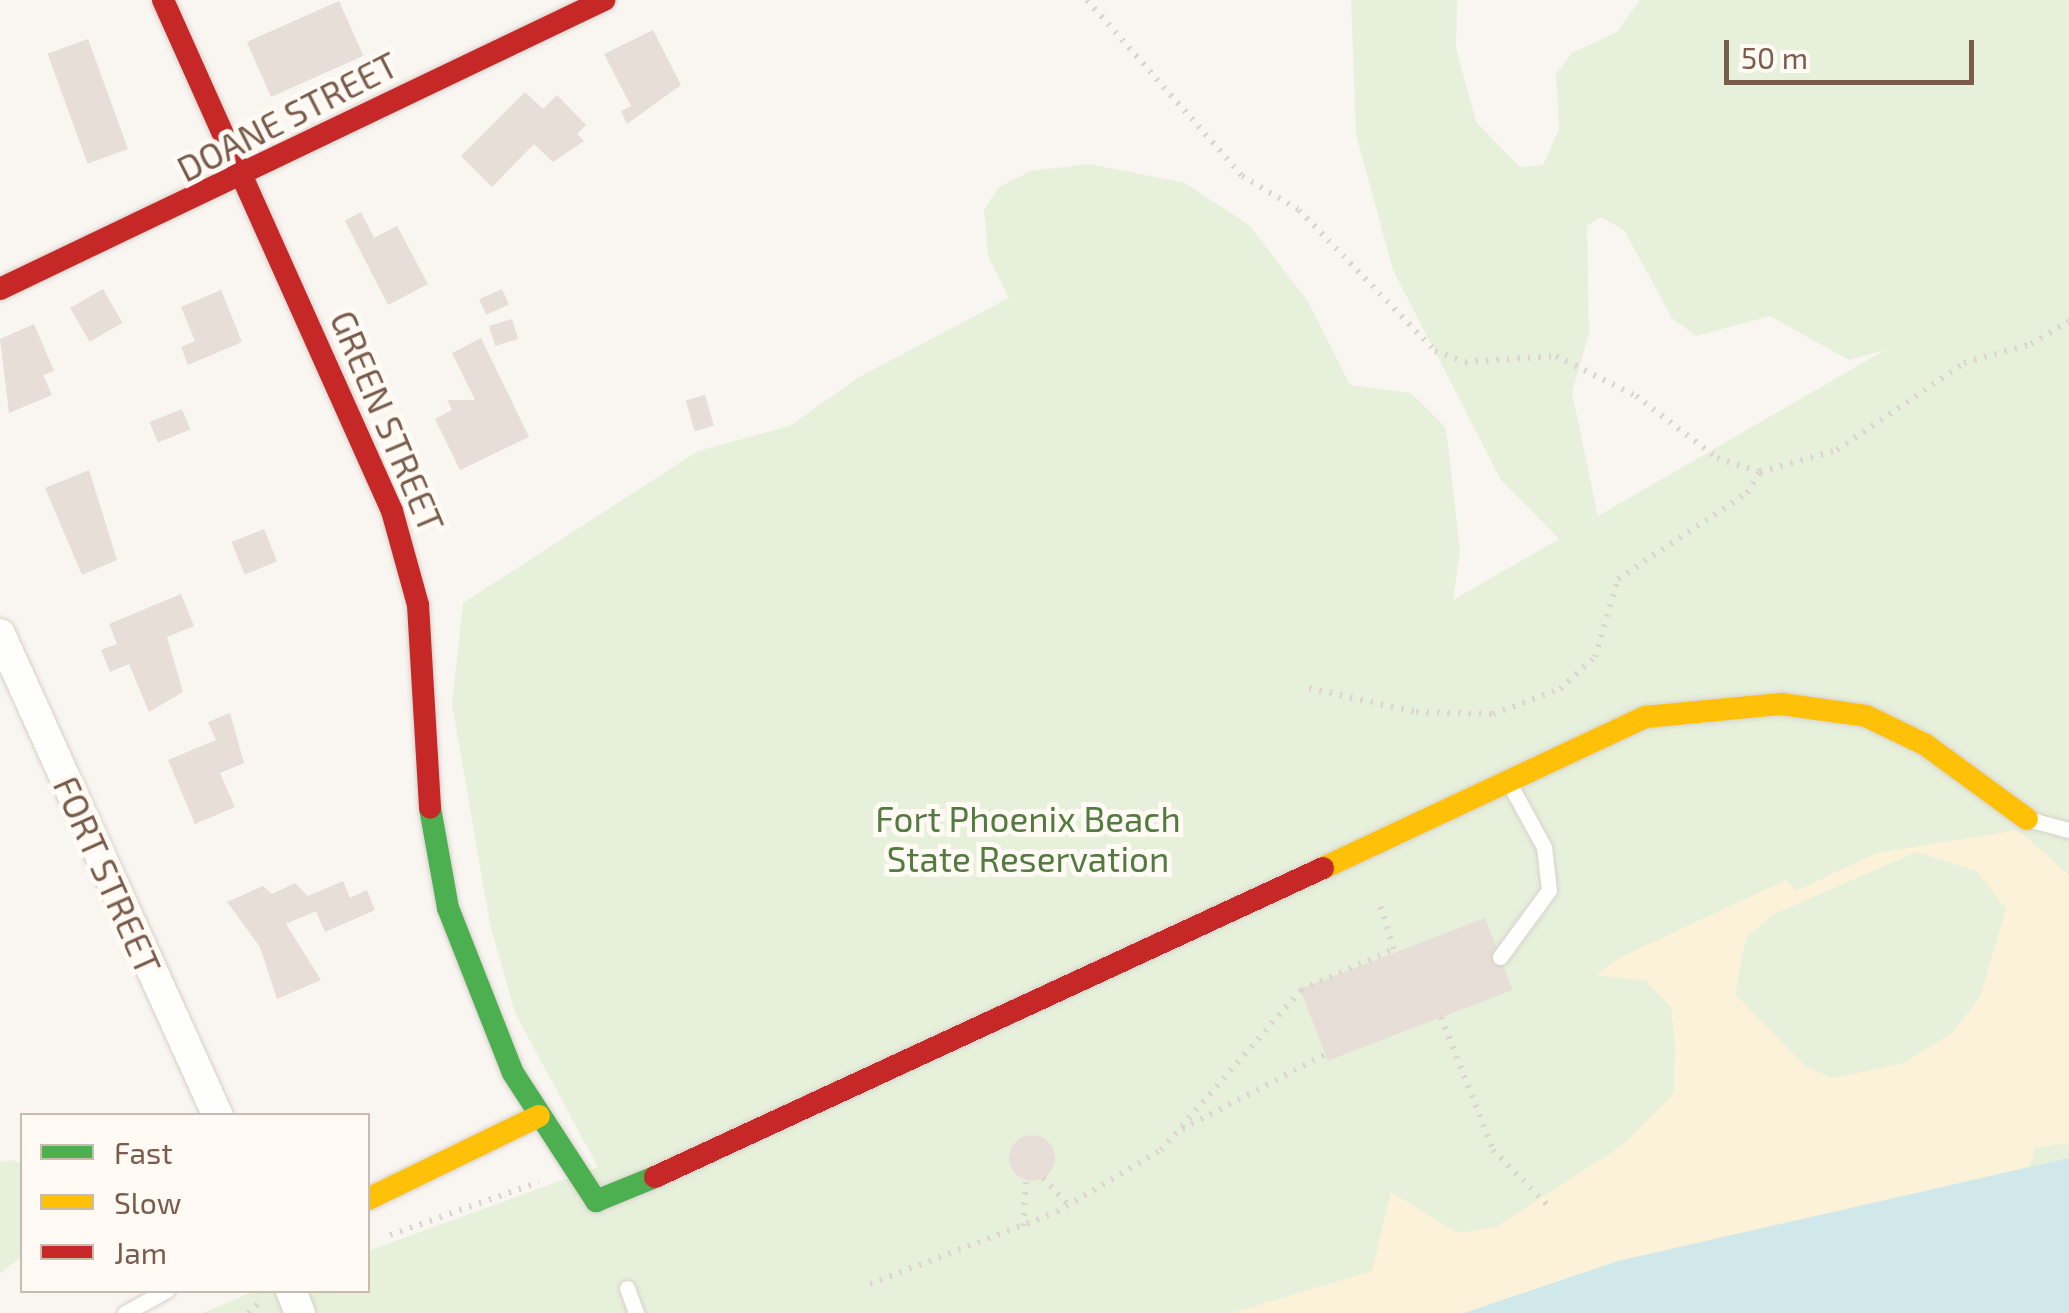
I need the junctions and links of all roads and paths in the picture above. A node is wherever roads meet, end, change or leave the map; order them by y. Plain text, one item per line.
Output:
1 (163, 0) edge
2 (604, 0) edge
3 (1087, 0) edge
4 (243, 178) junction
5 (0, 289) edge
6 (2069, 321) edge
7 (1760, 472) junction
8 (0, 634) edge
9 (1309, 688) dead end
10 (1507, 780) junction
11 (2027, 819) joint
12 (2069, 830) edge
13 (1380, 904) dead end
14 (1500, 957) dead end
15 (1442, 1018) dead end
16 (1326, 1054) dead end
17 (209, 1106) edge
18 (539, 1116) junction
19 (1176, 1132) junction
20 (554, 1177) dead end
21 (1043, 1178) dead end
22 (1026, 1182) dead end
23 (370, 1198) edge
24 (1547, 1204) dead end
25 (1068, 1205) junction
26 (1023, 1226) junction
27 (370, 1241) edge
28 (870, 1284) dead end
29 (626, 1288) dead end
30 (162, 1293) edge
31 (260, 1293) edge
32 (125, 1313) edge
33 (248, 1313) edge
34 (636, 1313) edge

1 - 4 street, GREEN STREET
2 - 4 street, DOANE STREET
3 - 7 path
4 - 5 street, DOANE STREET
4 - 18 street, GREEN STREET
6 - 7 path
7 - 9 path
8 - 17 street, FORT STREET
10 - 11 street
10 - 14 lane
10 - 18 street, GREEN STREET
11 - 12 lane
13 - 19 path
15 - 24 path
16 - 19 path
18 - 23 street
19 - 25 path
20 - 27 path
21 - 25 path
22 - 26 path
25 - 26 path
26 - 28 path
29 - 34 lane
30 - 32 lane
31 - 33 path

